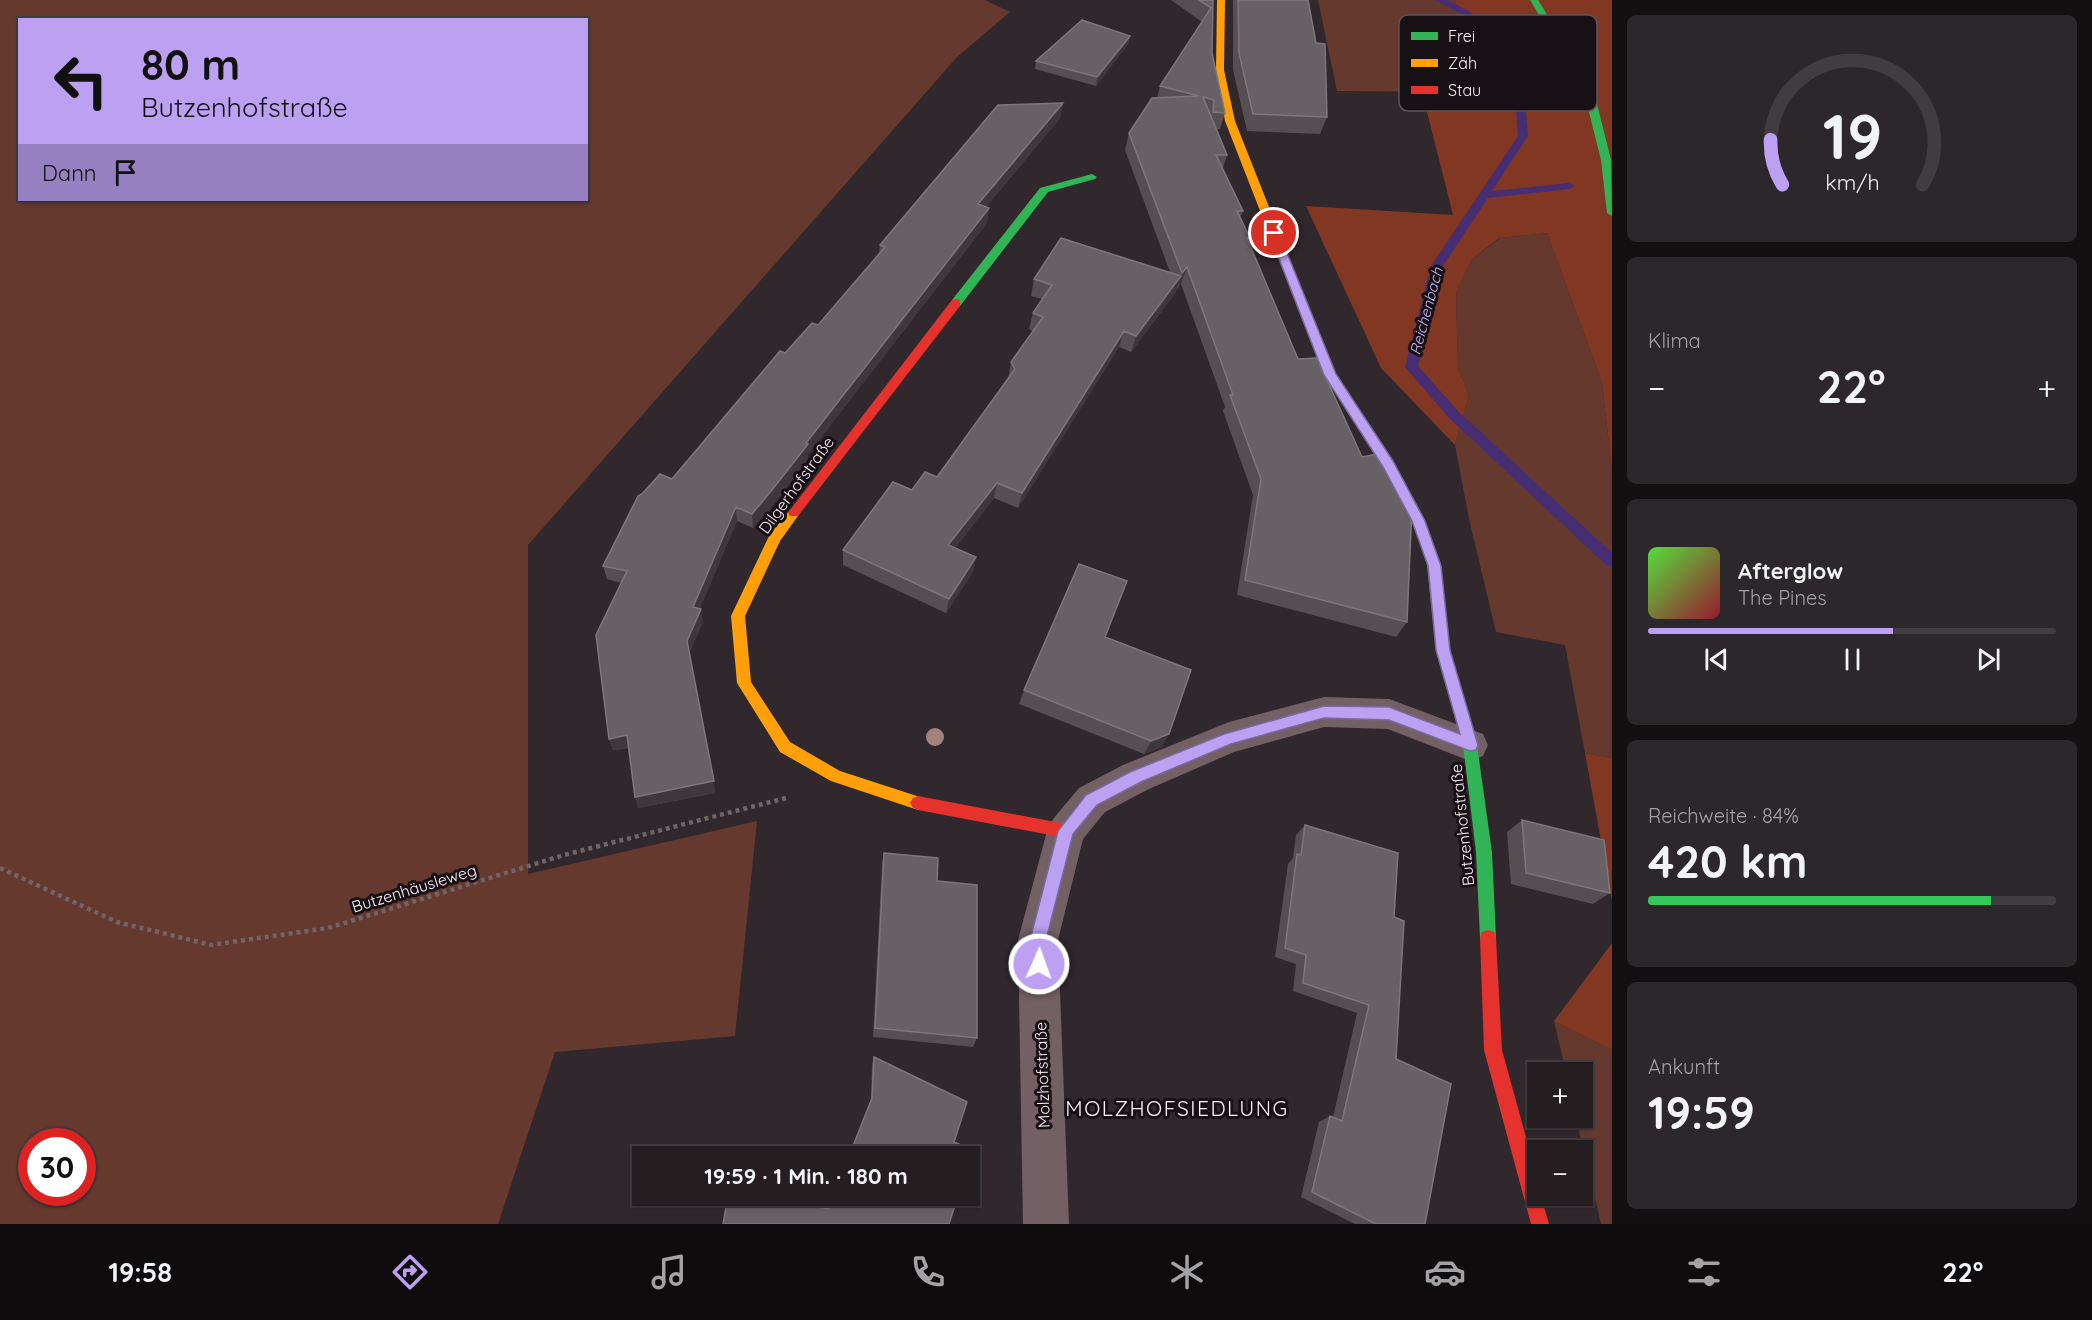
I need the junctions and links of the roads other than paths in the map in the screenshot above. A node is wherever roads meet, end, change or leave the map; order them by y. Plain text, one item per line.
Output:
1 (1221, 0) edge
2 (1534, 0) edge
3 (1543, 15) edge
4 (1594, 111) edge
5 (1092, 177) dead end
6 (1612, 213) edge
7 (1470, 745) junction
8 (1066, 831) junction
9 (1046, 1224) edge
10 (1540, 1224) edge

1 - 7 street, Butzenhofstraße
2 - 3 street
4 - 6 street
5 - 8 street, Dilgerhofstraße
7 - 8 street, Molzhofstraße
7 - 10 street, Butzenhofstraße
8 - 9 street, Molzhofstraße

